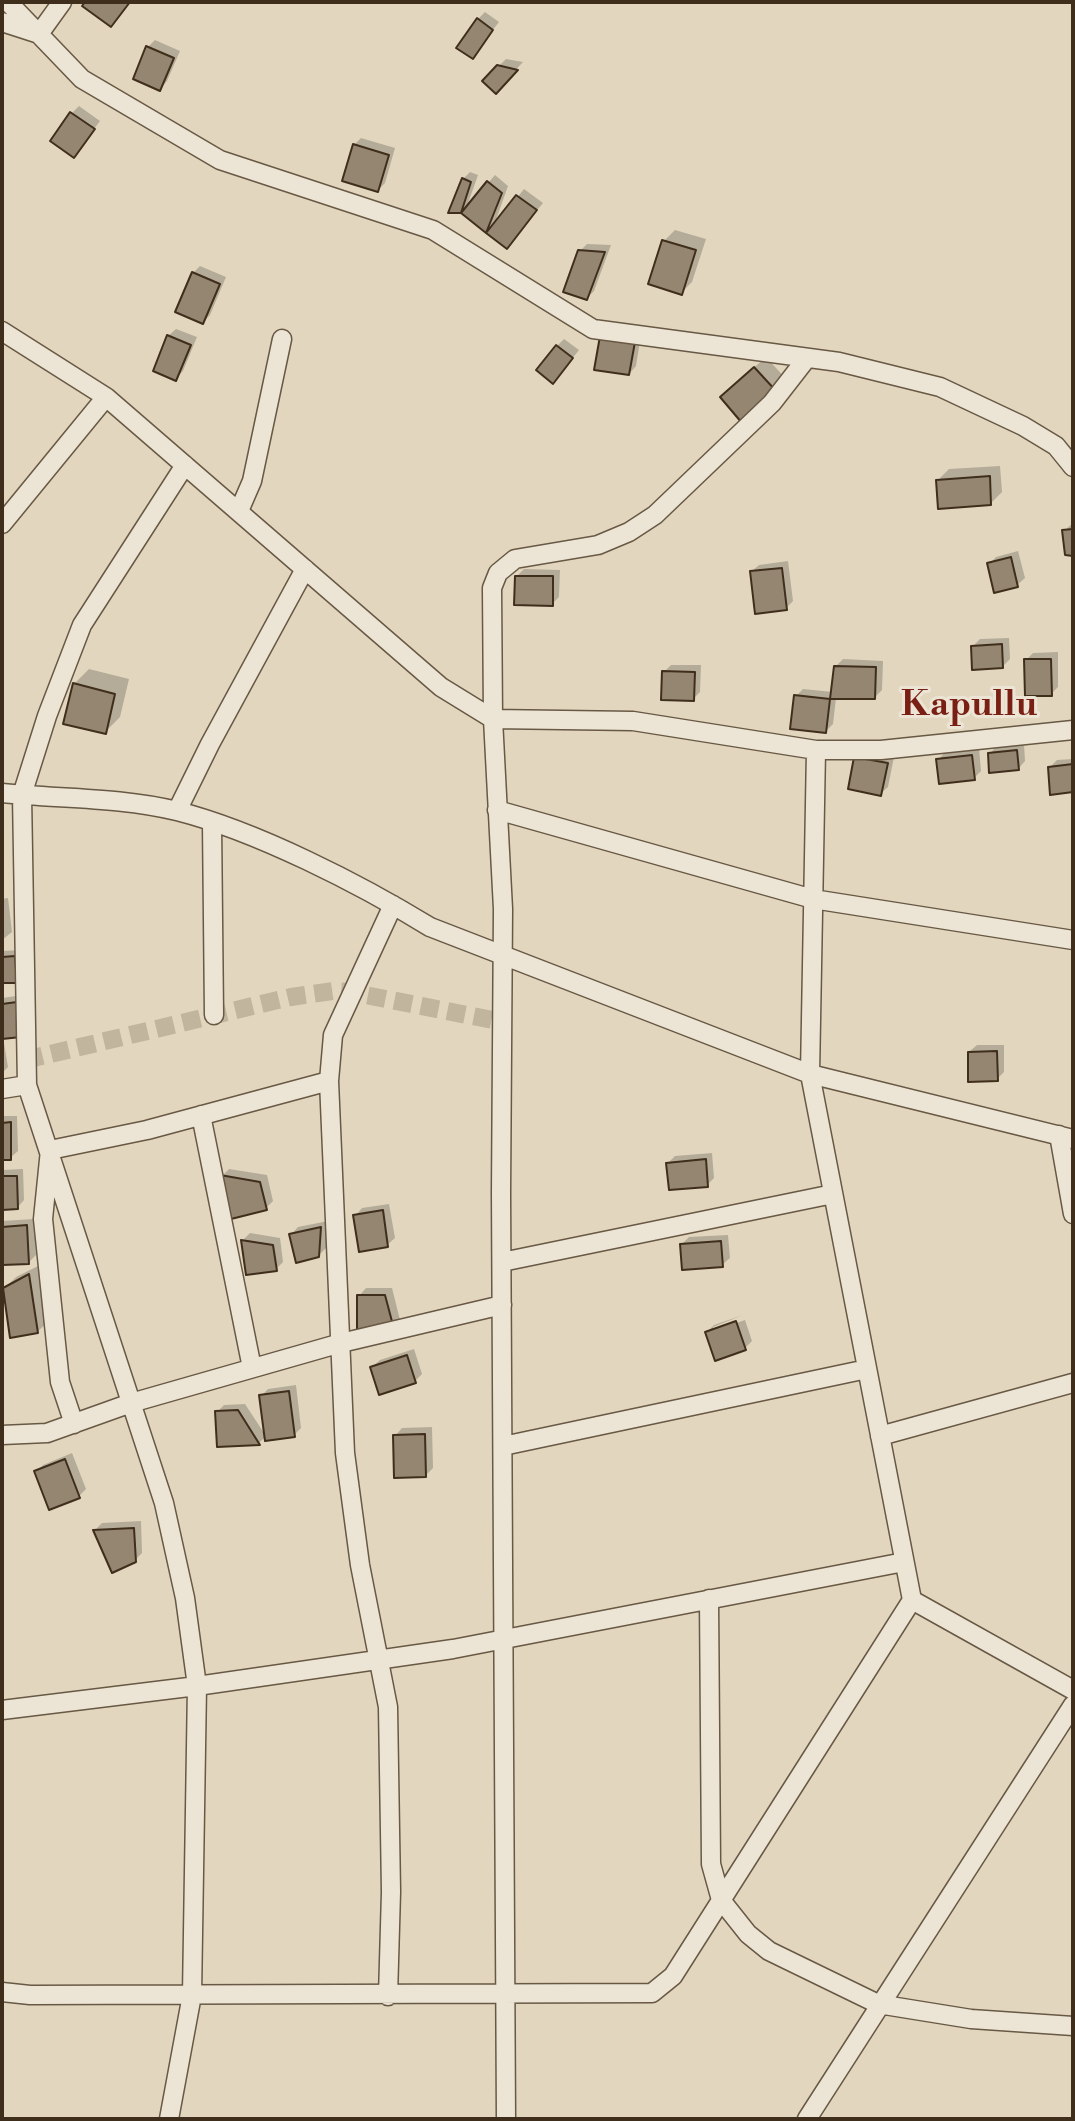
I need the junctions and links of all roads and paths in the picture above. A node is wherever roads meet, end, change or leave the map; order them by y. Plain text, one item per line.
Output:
1 (8, 2) edge
2 (62, 2) edge
3 (2, 22) edge
4 (39, 34) junction
5 (2, 331) edge
6 (282, 338) dead end
7 (807, 358) junction
8 (106, 397) junction
9 (185, 465) junction
10 (1073, 467) edge
11 (239, 512) junction
12 (2, 524) edge
13 (305, 569) junction
14 (493, 719) junction
15 (1073, 730) edge
16 (816, 750) junction
17 (2, 793) edge
18 (22, 795) junction
19 (497, 810) junction
20 (177, 811) junction
21 (212, 823) junction
22 (813, 900) junction
23 (393, 905) junction
24 (1073, 940) edge
25 (503, 956) junction
26 (214, 1016) dead end
27 (810, 1074) junction
28 (329, 1081) junction
29 (27, 1085) junction
30 (2, 1089) edge
31 (201, 1115) junction
32 (1066, 1137) edge
33 (50, 1150) junction
34 (833, 1194) junction
35 (1073, 1214) edge
36 (502, 1262) junction
37 (502, 1306) junction
38 (341, 1343) junction
39 (252, 1368) junction
40 (867, 1369) junction
41 (1073, 1383) edge
42 (131, 1402) junction
43 (74, 1424) junction
44 (2, 1435) edge
45 (880, 1436) junction
46 (503, 1446) junction
47 (904, 1562) junction
48 (709, 1599) junction
49 (912, 1600) junction
50 (504, 1639) junction
51 (379, 1660) junction
52 (197, 1686) junction
53 (1073, 1690) edge
54 (1073, 1705) edge
55 (2, 1710) edge
56 (721, 1900) junction
57 (2, 1992) edge
58 (192, 1995) junction
59 (505, 1995) junction
60 (388, 1996) junction
61 (878, 2004) junction
62 (1073, 2026) edge
63 (169, 2119) edge
64 (506, 2119) edge
65 (807, 2119) edge

1 - 4 street
2 - 4 street
3 - 4 street
4 - 7 street
5 - 8 street
6 - 11 street
7 - 10 street
7 - 14 street
8 - 9 street
8 - 12 street
9 - 11 street
9 - 18 street
11 - 13 street
13 - 14 street
13 - 20 street
14 - 16 street
14 - 19 street
15 - 16 street
16 - 22 street
17 - 18 street
18 - 20 street
18 - 29 street
19 - 22 street
19 - 25 street
20 - 21 street
21 - 23 street
21 - 26 street
22 - 24 street
22 - 27 street
23 - 25 street
23 - 28 street
25 - 27 street
25 - 36 street
27 - 32 street
27 - 34 street
28 - 31 street
28 - 38 street
29 - 30 street
29 - 33 street
31 - 33 street
31 - 39 street
32 - 35 street
33 - 42 street
33 - 43 street
34 - 36 street
34 - 40 street
36 - 37 street
37 - 38 street
37 - 46 street
38 - 39 street
38 - 51 street
39 - 42 street
40 - 45 street
40 - 46 street
41 - 45 street
42 - 43 street
42 - 52 street
43 - 44 street
45 - 47 street
46 - 50 street
47 - 48 street
47 - 49 street
48 - 50 street
48 - 56 street
49 - 53 street
49 - 56 street
50 - 51 street
50 - 59 street
51 - 52 street
51 - 60 street
52 - 55 street
52 - 58 street
54 - 61 street
56 - 59 street
56 - 61 street
57 - 58 street
58 - 60 street
58 - 63 street
59 - 60 street
59 - 64 street
61 - 62 street
61 - 65 street

